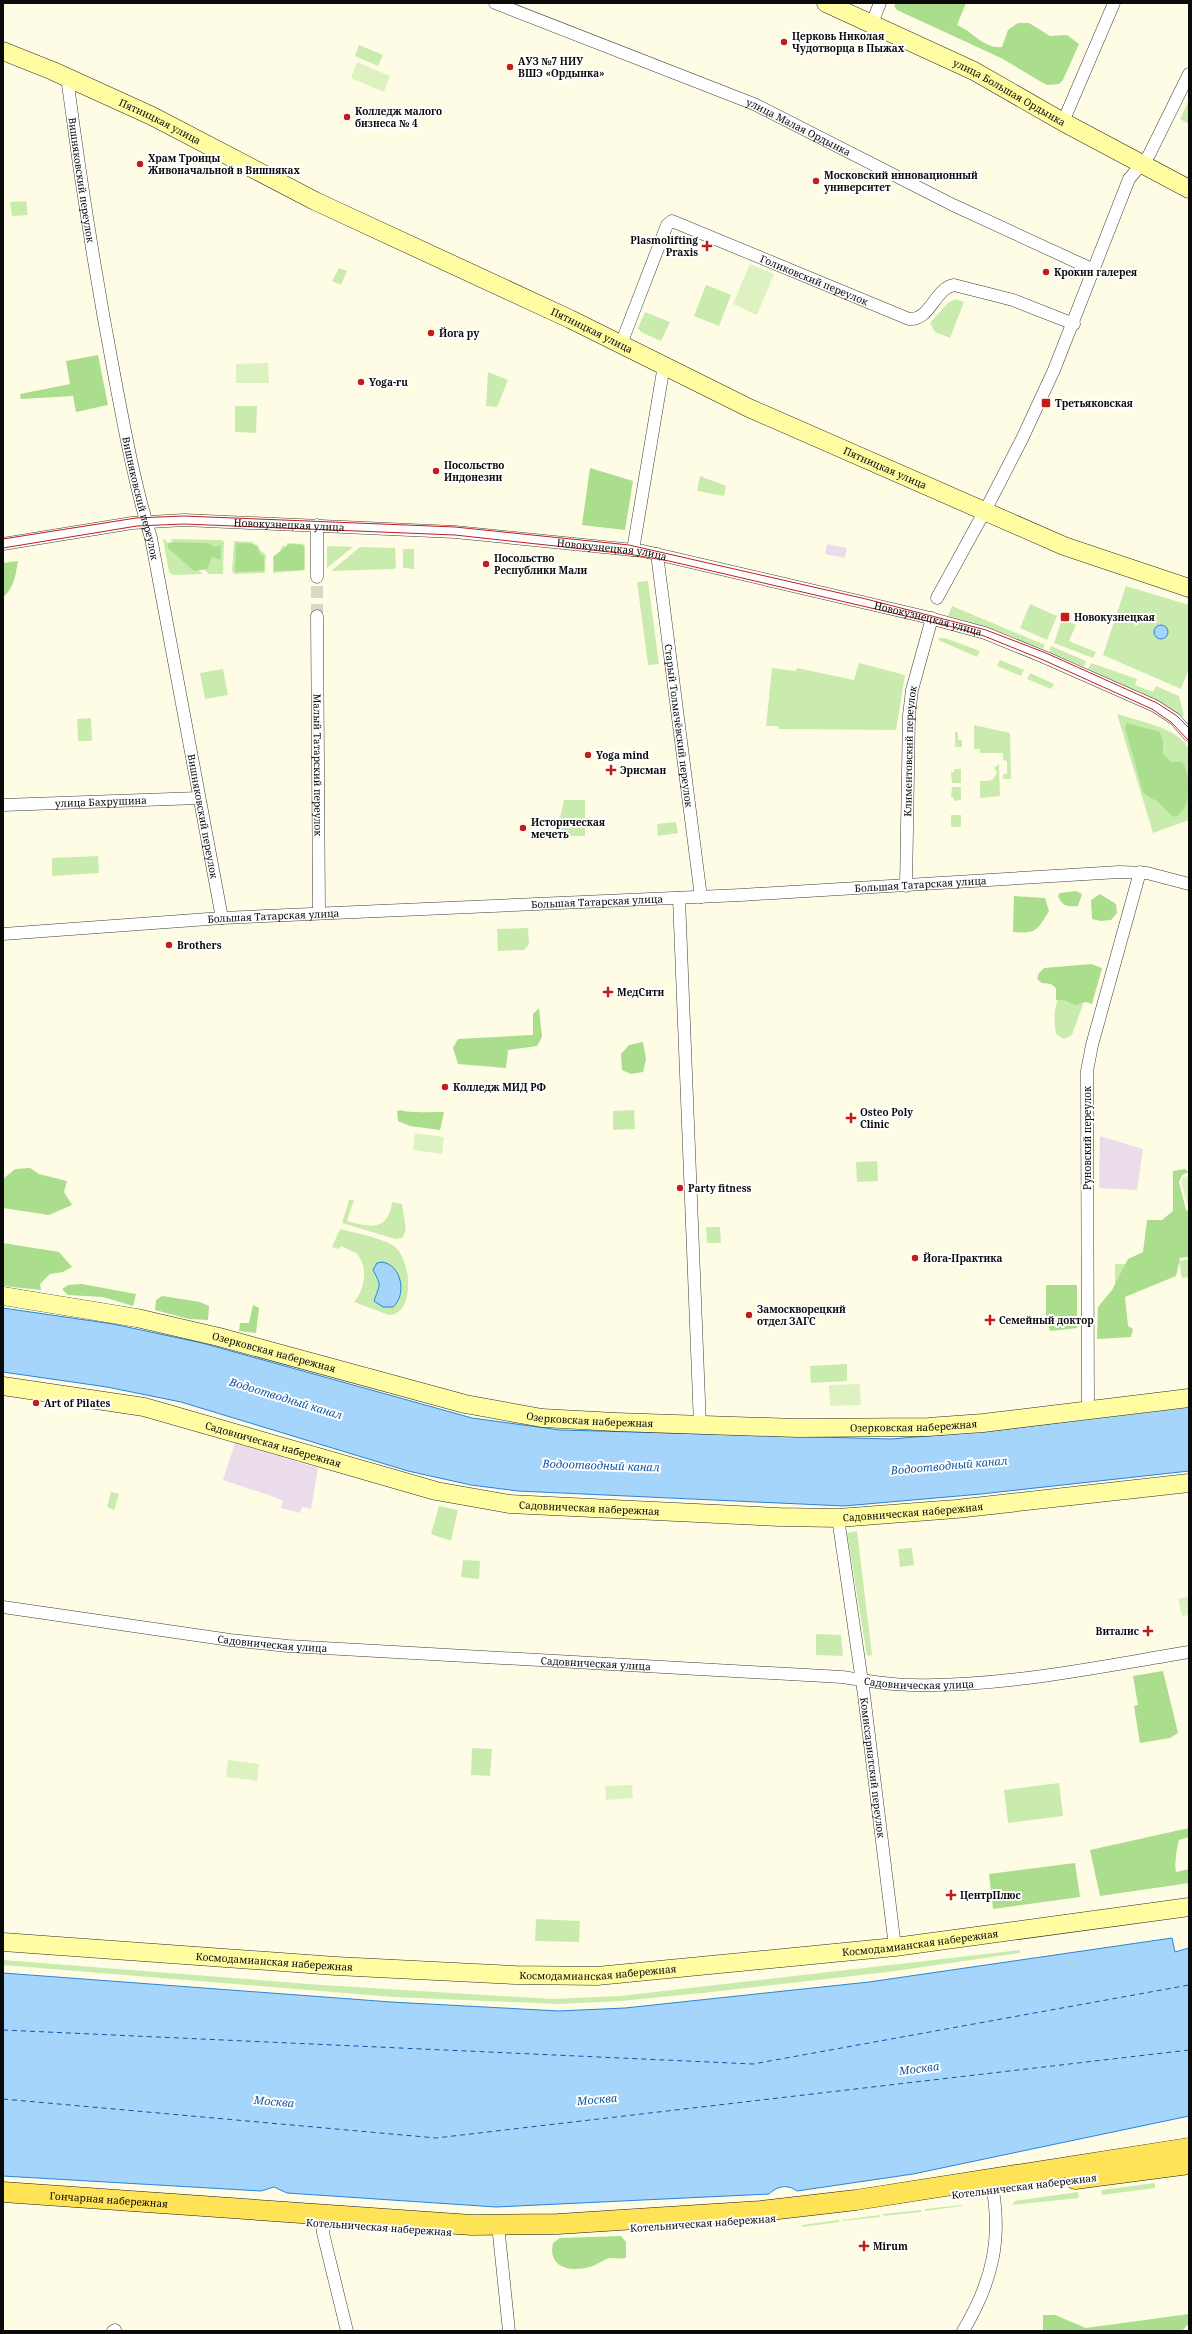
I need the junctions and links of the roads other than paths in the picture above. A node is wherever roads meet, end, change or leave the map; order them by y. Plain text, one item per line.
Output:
1 (495, 3) edge
2 (826, 3) edge
3 (880, 3) edge
4 (1114, 3) edge
5 (872, 23) junction
6 (3, 51) edge
7 (1189, 74) edge
8 (67, 77) junction
9 (1063, 122) junction
10 (1142, 164) junction
11 (1189, 189) edge
12 (1094, 270) junction
13 (1074, 324) junction
14 (621, 344) junction
15 (664, 366) junction
16 (146, 522) junction
17 (317, 525) junction
18 (3, 544) edge
19 (633, 550) junction
20 (657, 554) junction
21 (317, 577) tunnel mouth
22 (1189, 588) edge
23 (937, 598) dead end
24 (317, 616) tunnel mouth
25 (932, 618) junction
26 (1189, 734) edge
27 (199, 798) junction
28 (3, 805) edge
29 (1140, 872) junction
30 (1189, 884) edge
31 (906, 886) junction
32 (701, 897) junction
33 (679, 898) junction
34 (319, 914) junction
35 (222, 918) junction
36 (3, 934) edge
37 (3, 1296) edge
38 (3, 1386) edge
39 (1189, 1398) edge
40 (1088, 1410) junction
41 (700, 1425) junction
42 (1189, 1483) edge
43 (838, 1518) junction
44 (3, 1607) edge
45 (1189, 1652) edge
46 (861, 1679) junction
47 (1189, 1907) edge
48 (3, 1942) edge
49 (896, 1947) junction
50 (1189, 2148) edge
51 (1189, 2164) edge
52 (992, 2185) junction
53 (3, 2192) edge
54 (3, 2200) edge
55 (214, 2211) junction
56 (323, 2219) junction
57 (498, 2230) junction
58 (347, 2331) edge
59 (509, 2331) edge
60 (963, 2331) edge

1 - 12 street, улица Малая Ордынка
2 - 5 street, улица Большая Ордынка
3 - 5 street
4 - 9 street
5 - 9 street, улица Большая Ордынка
6 - 8 street, Пятницкая улица
7 - 10 street
8 - 14 street, Пятницкая улица
8 - 16 street, Вишняковский переулок
9 - 10 street, улица Большая Ордынка
10 - 11 street, улица Большая Ордынка
10 - 12 street
12 - 13 street
13 - 14 street, Голиковский переулок
13 - 23 street
14 - 15 street, Пятницкая улица
15 - 19 street
15 - 22 street, Пятницкая улица
16 - 17 street, Новокузнецкая улица
16 - 18 street, Новокузнецкая улица
16 - 27 street, Вишняковский переулок
17 - 19 street, Новокузнецкая улица
17 - 21 street
19 - 20 street, Новокузнецкая улица
20 - 25 street, Новокузнецкая улица
20 - 32 street, Старый Толмачёвский переулок
24 - 34 street, Малый Татарский переулок
25 - 26 street, Новокузнецкая улица
25 - 31 street, Климентовский переулок
27 - 28 street, улица Бахрушина
27 - 35 street, Вишняковский переулок
29 - 30 street, Большая Татарская улица
29 - 31 street, Большая Татарская улица
29 - 40 street, Руновский переулок
31 - 32 street, Большая Татарская улица
32 - 33 street, Большая Татарская улица
33 - 34 street, Большая Татарская улица
33 - 41 street
34 - 35 street, Большая Татарская улица
35 - 36 street, Большая Татарская улица
37 - 41 street, Озерковская набережная
38 - 43 street, Садовническая набережная
39 - 40 street, Озерковская набережная
40 - 41 street, Озерковская набережная
42 - 43 street, Садовническая набережная
43 - 46 street, Комиссариатский переулок
44 - 46 street, Садовническая улица
45 - 46 street, Садовническая улица
46 - 49 street, Комиссариатский переулок
47 - 49 street, Космодамианская набережная
48 - 49 street, Космодамианская набережная
50 - 52 main road, Котельническая набережная
51 - 52 main road, Котельническая набережная
52 - 57 main road, Котельническая набережная
52 - 60 street
53 - 55 main road, Гончарная набережная
54 - 55 main road, Гончарная набережная
55 - 56 main road, Котельническая набережная
56 - 57 main road, Котельническая набережная
56 - 58 street
57 - 59 street

